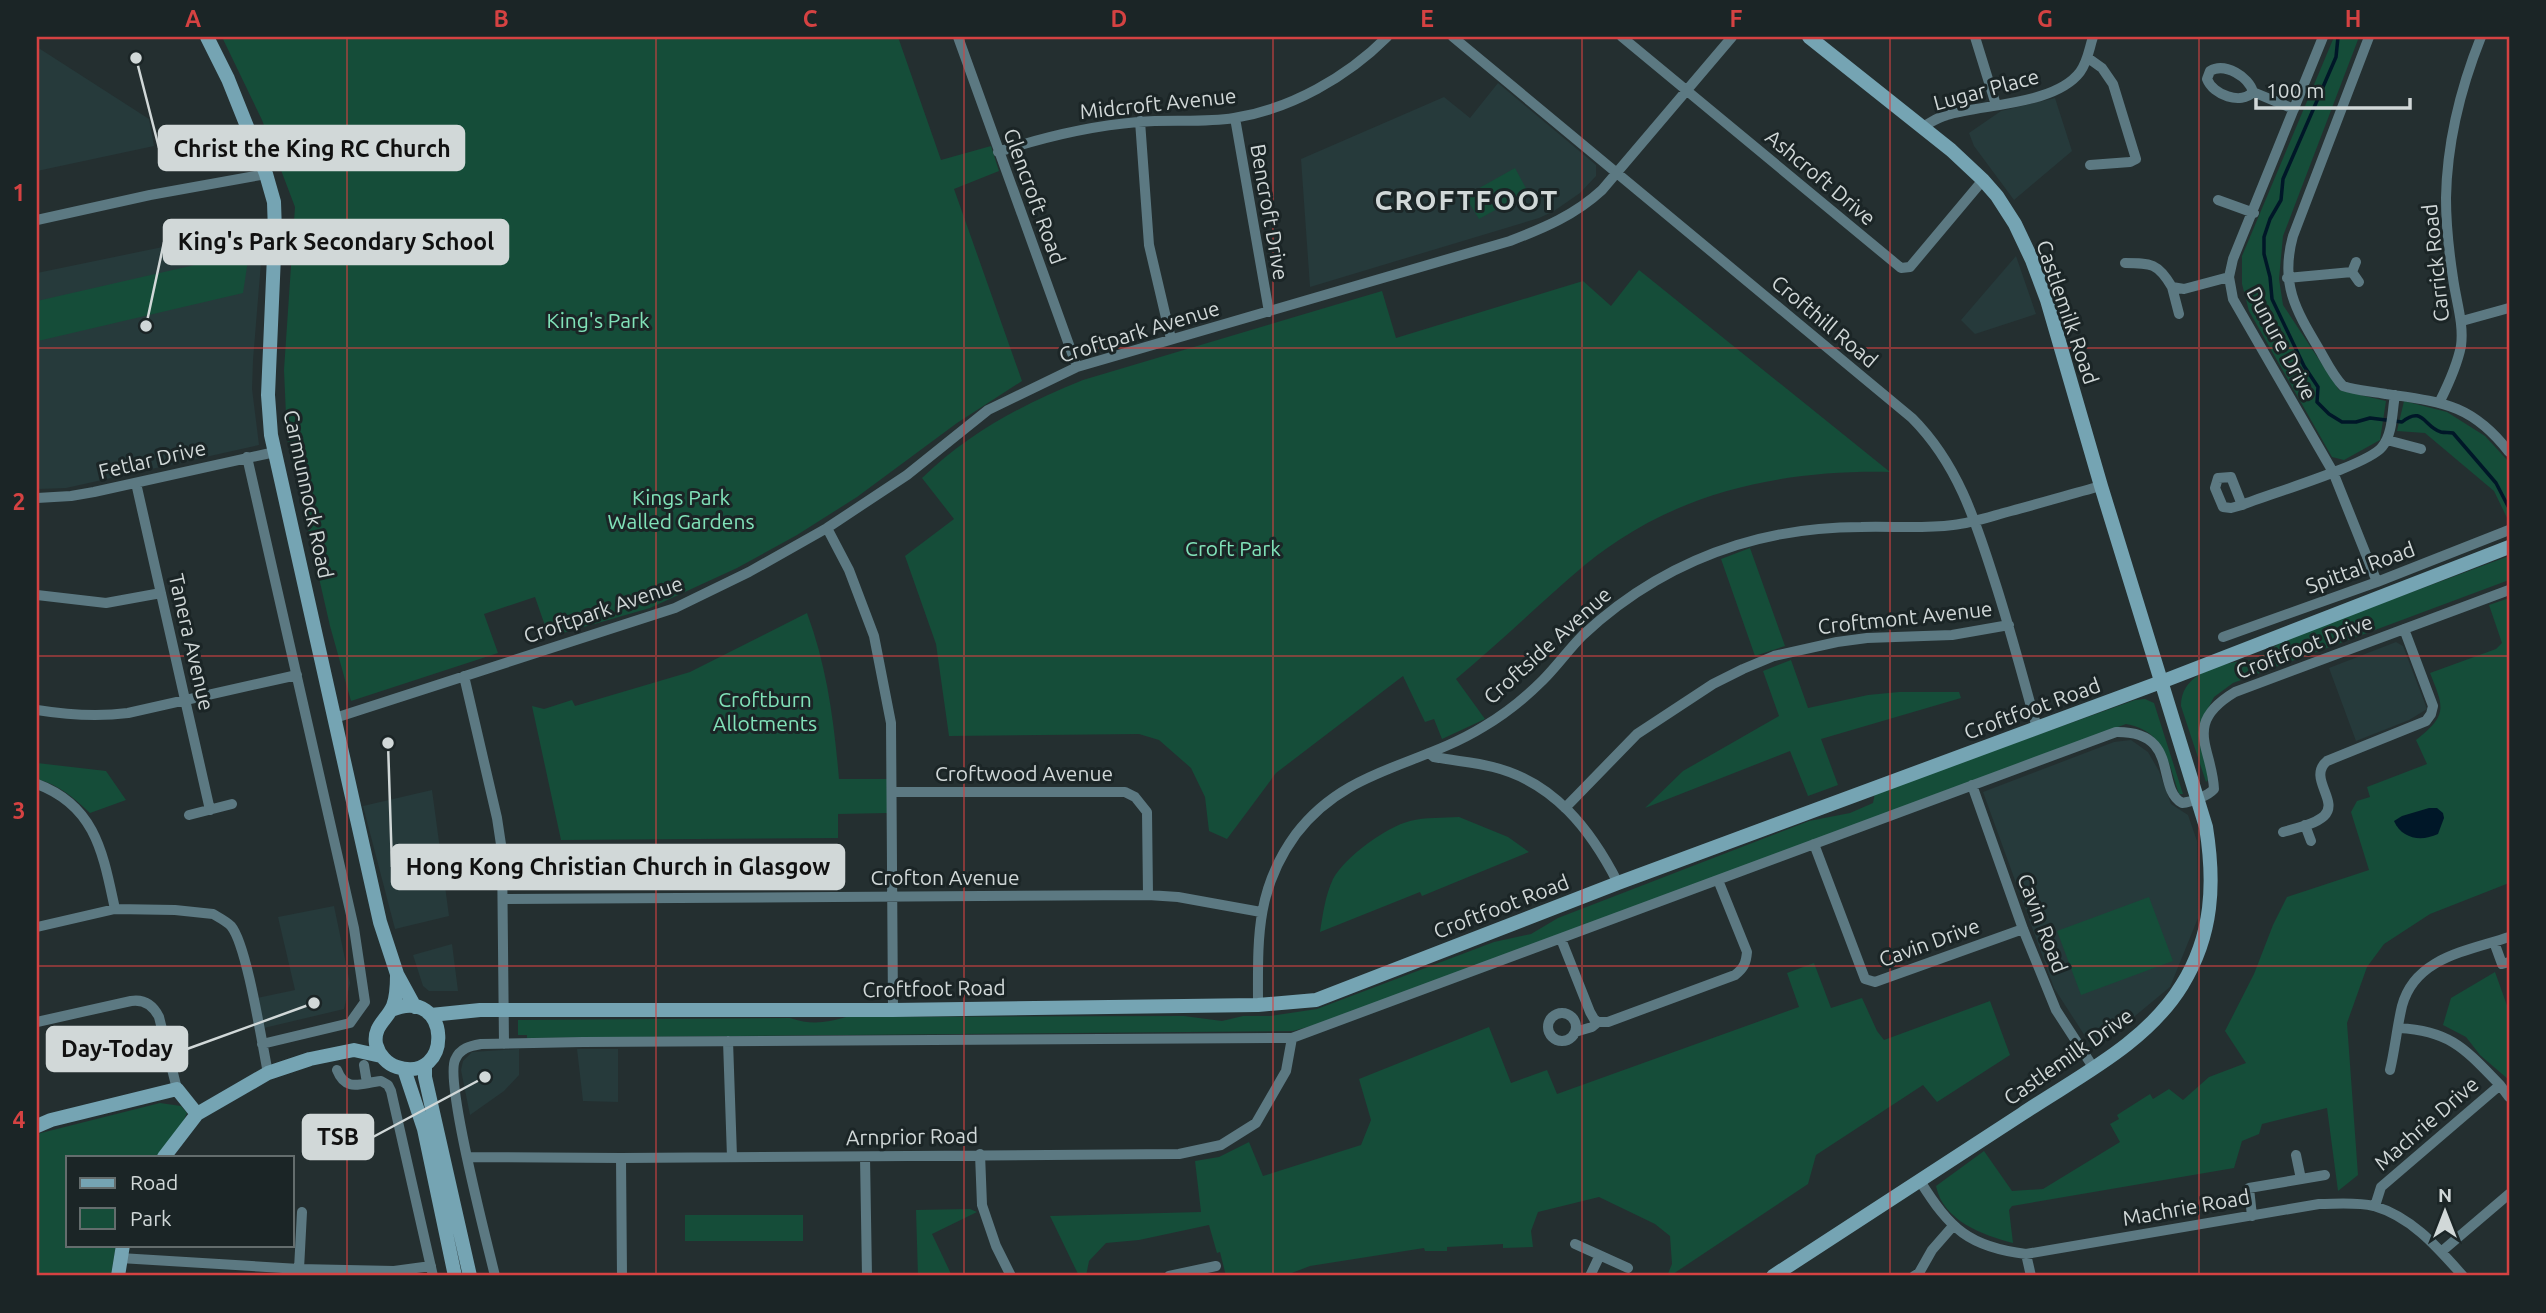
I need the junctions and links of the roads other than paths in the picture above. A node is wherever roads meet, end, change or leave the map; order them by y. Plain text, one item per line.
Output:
1 (207, 37) edge
2 (958, 37) edge
3 (1387, 37) edge
4 (1453, 37) edge
5 (1622, 37) edge
6 (1732, 37) edge
7 (1809, 37) edge
8 (1975, 37) edge
9 (2093, 37) edge
10 (2323, 37) edge
11 (2369, 37) edge
12 (2481, 37) edge
13 (2088, 58) junction
14 (1686, 90) junction
15 (2253, 92) dead end
16 (1996, 105) junction
17 (2294, 108) junction
18 (1235, 118) junction
19 (1140, 121) junction
20 (1922, 127) junction
21 (998, 152) junction
22 (2090, 165) dead end
23 (1617, 173) junction
24 (266, 174) junction
25 (1983, 180) junction
26 (2218, 200) dead end
27 (2254, 213) junction
28 (37, 220) edge
29 (2125, 263) dead end
30 (2356, 272) dead end
31 (2229, 277) junction
32 (2287, 278) junction
33 (2172, 287) junction
34 (2509, 308) edge
35 (1269, 312) junction
36 (2179, 314) dead end
37 (2462, 321) junction
38 (1171, 339) junction
39 (1077, 367) junction
40 (2395, 395) junction
41 (2440, 401) junction
42 (2388, 435) junction
43 (2508, 447) edge
44 (2421, 449) dead end
45 (275, 452) junction
46 (247, 457) junction
47 (2333, 472) junction
48 (136, 483) junction
49 (2101, 486) junction
50 (37, 498) edge
51 (2242, 505) dead end
52 (1976, 521) junction
53 (827, 528) junction
54 (2509, 530) edge
55 (2509, 548) edge
56 (2377, 582) junction
57 (2509, 590) edge
58 (161, 593) junction
59 (37, 595) edge
60 (2009, 625) junction
61 (2404, 629) junction
62 (2223, 638) dead end
63 (297, 675) junction
64 (464, 676) junction
65 (2161, 682) junction
66 (186, 700) junction
67 (37, 710) edge
68 (335, 718) junction
69 (2037, 728) junction
70 (1429, 753) junction
71 (37, 784) edge
72 (1972, 785) junction
73 (892, 792) junction
74 (2196, 798) junction
75 (232, 804) dead end
76 (1565, 808) junction
77 (210, 810) junction
78 (189, 815) dead end
79 (2305, 825) junction
80 (2283, 832) dead end
81 (2311, 841) dead end
82 (1814, 844) junction
83 (1717, 880) junction
84 (1618, 883) junction
85 (1148, 895) junction
86 (893, 897) junction
87 (503, 899) junction
88 (115, 909) junction
89 (1261, 912) junction
90 (37, 927) edge
91 (2023, 929) junction
92 (2509, 937) edge
93 (1561, 939) junction
94 (2494, 942) junction
95 (2509, 962) edge
96 (397, 974) junction
97 (1258, 1006) junction
98 (415, 1007) junction
99 (391, 1010) junction
100 (893, 1010) junction
101 (504, 1011) junction
102 (453, 1013) junction
103 (430, 1015) junction
104 (37, 1022) edge
105 (1598, 1022) junction
106 (2399, 1028) junction
107 (439, 1030) junction
108 (376, 1032) junction
109 (1575, 1032) dead end
110 (1292, 1038) junction
111 (728, 1041) junction
112 (262, 1044) junction
113 (504, 1044) junction
114 (354, 1050) junction
115 (381, 1056) junction
116 (364, 1065) dead end
117 (425, 1065) junction
118 (2094, 1067) junction
119 (404, 1069) junction
120 (337, 1070) dead end
121 (2390, 1070) dead end
122 (268, 1073) junction
123 (367, 1083) junction
124 (2500, 1085) junction
125 (177, 1089) junction
126 (2509, 1097) edge
127 (197, 1114) junction
128 (37, 1126) edge
129 (980, 1154) junction
130 (2296, 1155) dead end
131 (165, 1156) edge
132 (467, 1157) junction
133 (732, 1157) junction
134 (865, 1157) junction
135 (621, 1158) junction
136 (2325, 1175) dead end
137 (2301, 1179) junction
138 (1920, 1181) junction
139 (2505, 1197) edge
140 (2375, 1206) junction
141 (2509, 1211) edge
142 (302, 1212) dead end
143 (2252, 1216) junction
144 (297, 1226) edge
145 (1953, 1226) junction
146 (1575, 1244) dead end
147 (121, 1251) edge
148 (2441, 1252) junction
149 (2026, 1254) junction
150 (1599, 1256) junction
151 (1216, 1266) dead end
152 (1628, 1268) dead end
153 (299, 1269) junction
154 (432, 1271) edge
155 (1193, 1274) edge
156 (1918, 1275) edge
157 (118, 1276) edge
158 (455, 1276) edge
159 (470, 1276) edge
160 (495, 1276) edge
161 (622, 1276) edge
162 (867, 1276) edge
163 (1011, 1276) edge
164 (1169, 1276) edge
165 (1590, 1276) edge
166 (1773, 1276) edge
167 (2031, 1276) edge
168 (2463, 1276) edge

1 - 24 street, Carmunnock Road
2 - 21 street, Glencroft Road
3 - 18 street, Midcroft Avenue
4 - 23 street, Crofthill Road
5 - 14 street, Ashcroft Drive
6 - 14 street, Croftpark Avenue
7 - 20 street, Castlemilk Road
8 - 16 street
9 - 13 street
10 - 17 street, Dunure Drive
11 - 32 street
12 - 37 street, Carrick Road
13 - 16 street, Lugar Place
13 - 22 street
14 - 23 street, Croftpark Avenue
14 - 25 street, Ashcroft Drive
15 - 17 street
16 - 20 street, Lugar Place
17 - 27 street, Dunure Drive
18 - 19 street, Midcroft Avenue
18 - 35 street, Bencroft Drive
19 - 21 street, Midcroft Avenue
19 - 38 street
20 - 25 street, Castlemilk Road
21 - 39 street, Glencroft Road
23 - 35 street, Croftpark Avenue
23 - 52 street, Crofthill Road
24 - 28 street
24 - 45 street, Carmunnock Road
25 - 49 street, Castlemilk Road
26 - 27 street
27 - 31 street, Dunure Drive
29 - 33 street
30 - 32 street
31 - 33 street
31 - 47 street, Dunure Drive
32 - 40 street
33 - 36 street
34 - 37 street
35 - 38 street, Croftpark Avenue
37 - 41 street, Carrick Road
38 - 39 street, Croftpark Avenue
39 - 53 street, Croftpark Avenue
40 - 41 street
40 - 42 street
41 - 43 street
42 - 44 street
42 - 47 street
45 - 46 street, Fetlar Drive
45 - 68 street, Carmunnock Road
46 - 48 street, Fetlar Drive
46 - 63 street
47 - 51 street
47 - 56 street, Dunure Drive
48 - 50 street, Fetlar Drive
48 - 58 street, Tanera Avenue
49 - 52 street, Croftside Avenue
49 - 65 street, Castlemilk Road
52 - 60 street, Crofthill Road
52 - 70 street, Croftside Avenue
53 - 64 street, Croftpark Avenue
53 - 73 street
54 - 56 street, Spittal Road
55 - 65 street, Croftfoot Road
56 - 62 street, Spittal Road
57 - 61 street, Croftfoot Drive
58 - 59 street
58 - 66 street, Tanera Avenue
60 - 69 street, Crofthill Road
60 - 76 street, Croftmont Avenue
61 - 74 street, Croftfoot Drive
61 - 79 street
63 - 66 street
63 - 112 street
64 - 68 street, Croftpark Avenue
64 - 87 street
65 - 69 street, Croftfoot Road
65 - 74 street, Castlemilk Drive
66 - 67 street
66 - 77 street, Tanera Avenue
68 - 96 street, Carmunnock Road
69 - 84 street, Croftfoot Road
70 - 76 street
70 - 89 street, Croftside Avenue
71 - 88 street
72 - 74 street
72 - 82 street
72 - 91 street, Cavin Road
73 - 85 street, Croftwood Avenue
73 - 86 street
74 - 118 street, Castlemilk Drive
75 - 77 street
76 - 84 street
77 - 78 street
79 - 80 street
79 - 81 street
82 - 83 street
82 - 91 street, Cavin Drive
83 - 93 street
83 - 105 street
84 - 97 street, Croftfoot Road
85 - 86 street, Crofton Avenue
85 - 89 street, Crofton Avenue
86 - 87 street, Crofton Avenue
86 - 100 street
87 - 101 street
88 - 90 street
88 - 112 street
89 - 97 street, Croftside Avenue
91 - 118 street, Cavin Road
92 - 94 street
93 - 105 street
93 - 110 street
94 - 95 street
94 - 106 street
96 - 98 street, Carmunnock Road
96 - 99 street
97 - 100 street, Croftfoot Road
98 - 99 street
98 - 103 street
99 - 108 street
100 - 101 street, Croftfoot Road
101 - 102 street, Croftfoot Road
101 - 113 street
102 - 103 street, Croftfoot Road
102 - 107 street
103 - 107 street
104 - 125 street
105 - 109 street
106 - 121 street
106 - 124 street
107 - 117 street
108 - 114 street
108 - 115 street
110 - 111 street
110 - 129 street, Arnprior Road
111 - 113 street
111 - 133 street
112 - 122 street
113 - 132 street
114 - 115 street
114 - 122 street
115 - 119 street
116 - 123 street
117 - 119 street
117 - 159 street
118 - 138 street, Castlemilk Drive
119 - 158 street
120 - 123 street
122 - 127 street
123 - 154 street
124 - 126 street, Machrie Drive
124 - 140 street, Machrie Drive
125 - 127 street
125 - 128 street
127 - 131 street
129 - 134 street, Arnprior Road
129 - 163 street
130 - 137 street
132 - 135 street, Arnprior Road
132 - 160 street
133 - 134 street, Arnprior Road
133 - 135 street, Arnprior Road
134 - 162 street
135 - 161 street
136 - 137 street
137 - 143 street
138 - 145 street, Machrie Road
138 - 166 street, Castlemilk Drive
139 - 141 street
139 - 148 street
140 - 143 street, Machrie Road
140 - 148 street, Machrie Road
142 - 144 street
143 - 149 street, Machrie Road
144 - 153 street
145 - 149 street, Machrie Road
145 - 156 street
146 - 150 street
147 - 153 street
147 - 157 street
148 - 168 street, Machrie Road
149 - 167 street
150 - 152 street
150 - 165 street
151 - 155 street
153 - 154 street
155 - 164 street

